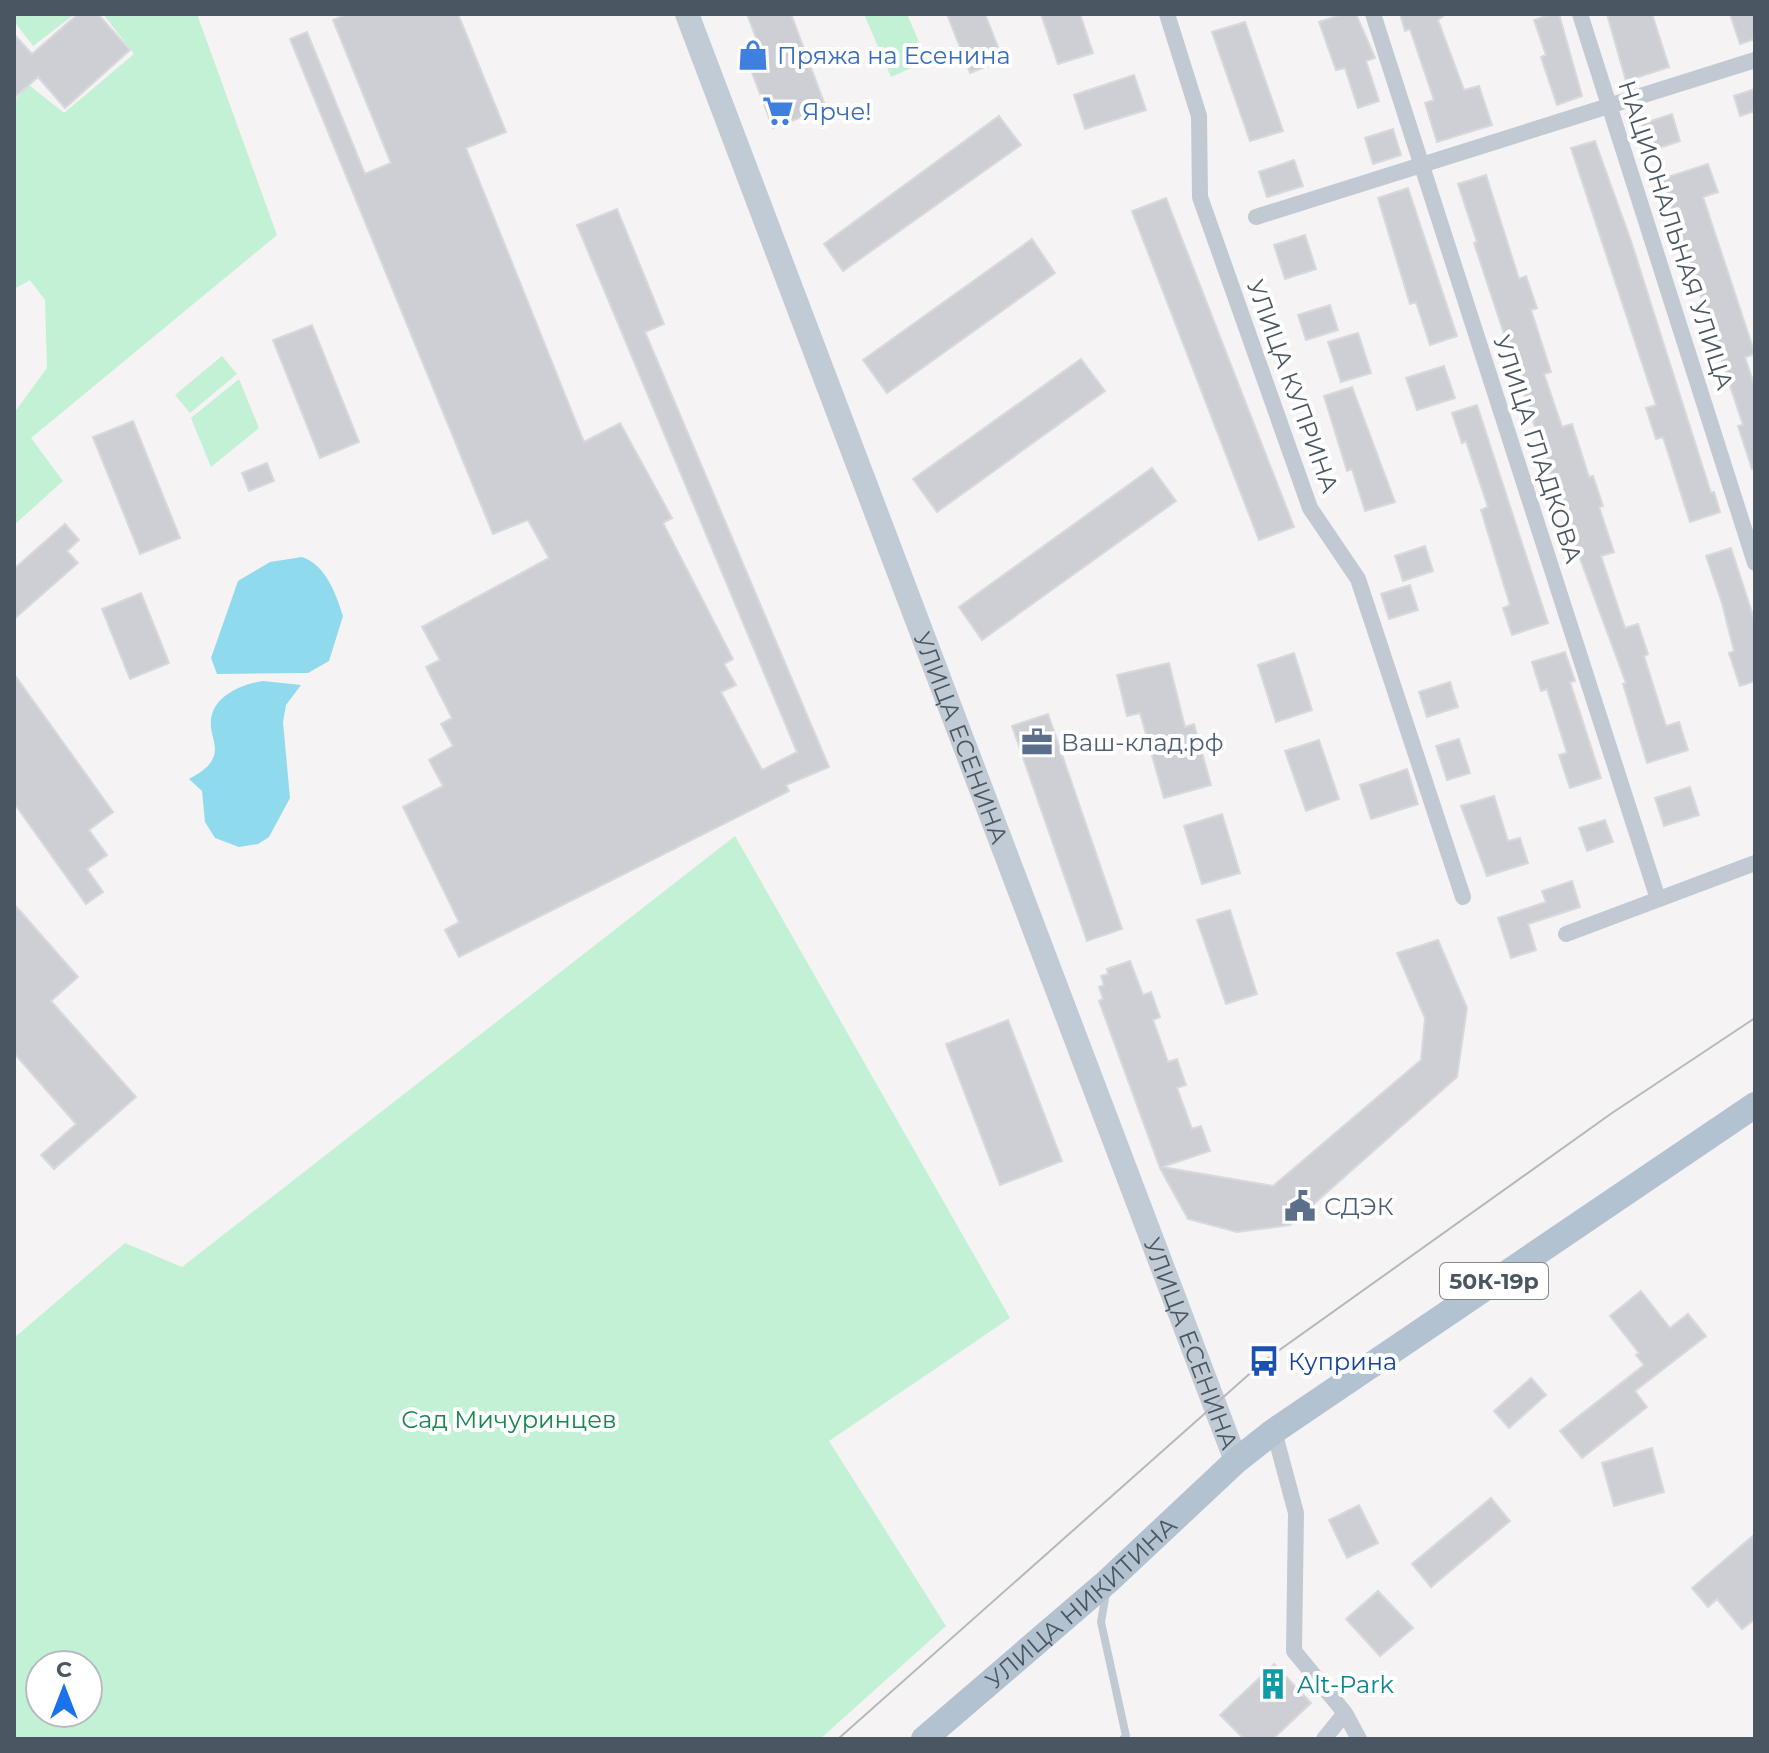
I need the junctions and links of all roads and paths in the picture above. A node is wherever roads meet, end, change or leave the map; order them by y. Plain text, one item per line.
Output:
1 (687, 14) edge
2 (1167, 14) edge
3 (1373, 14) edge
4 (1580, 14) edge
5 (1755, 60) edge
6 (1610, 107) junction
7 (1420, 165) junction
8 (1256, 217) dead end
9 (1755, 563) edge
10 (1755, 863) edge
11 (1463, 897) dead end
12 (1658, 899) junction
13 (1566, 934) dead end
14 (1755, 1105) edge
15 (1274, 1431) junction
16 (1236, 1461) junction
17 (1108, 1581) junction
18 (1345, 1713) junction
19 (924, 1739) edge
20 (1123, 1739) edge
21 (1324, 1739) edge
22 (1359, 1739) edge

1 - 16 street, УЛИЦА ЕСЕНИНА
2 - 11 street, УЛИЦА КУПРИНА
3 - 7 street, УЛИЦА ГЛАДКОВА
4 - 6 street, НАЦИОНАЛЬНАЯ УЛИЦА
5 - 6 street
6 - 7 street
6 - 9 street, НАЦИОНАЛЬНАЯ УЛИЦА
7 - 8 street
7 - 12 street, УЛИЦА ГЛАДКОВА
10 - 12 street
12 - 13 street
14 - 15 main road, 50К-19р
15 - 16 main road, 50К-19р
15 - 18 street
16 - 17 main road, УЛИЦА НИКИТИНА
17 - 19 main road, УЛИЦА НИКИТИНА
17 - 20 lane
18 - 21 street
18 - 22 street

